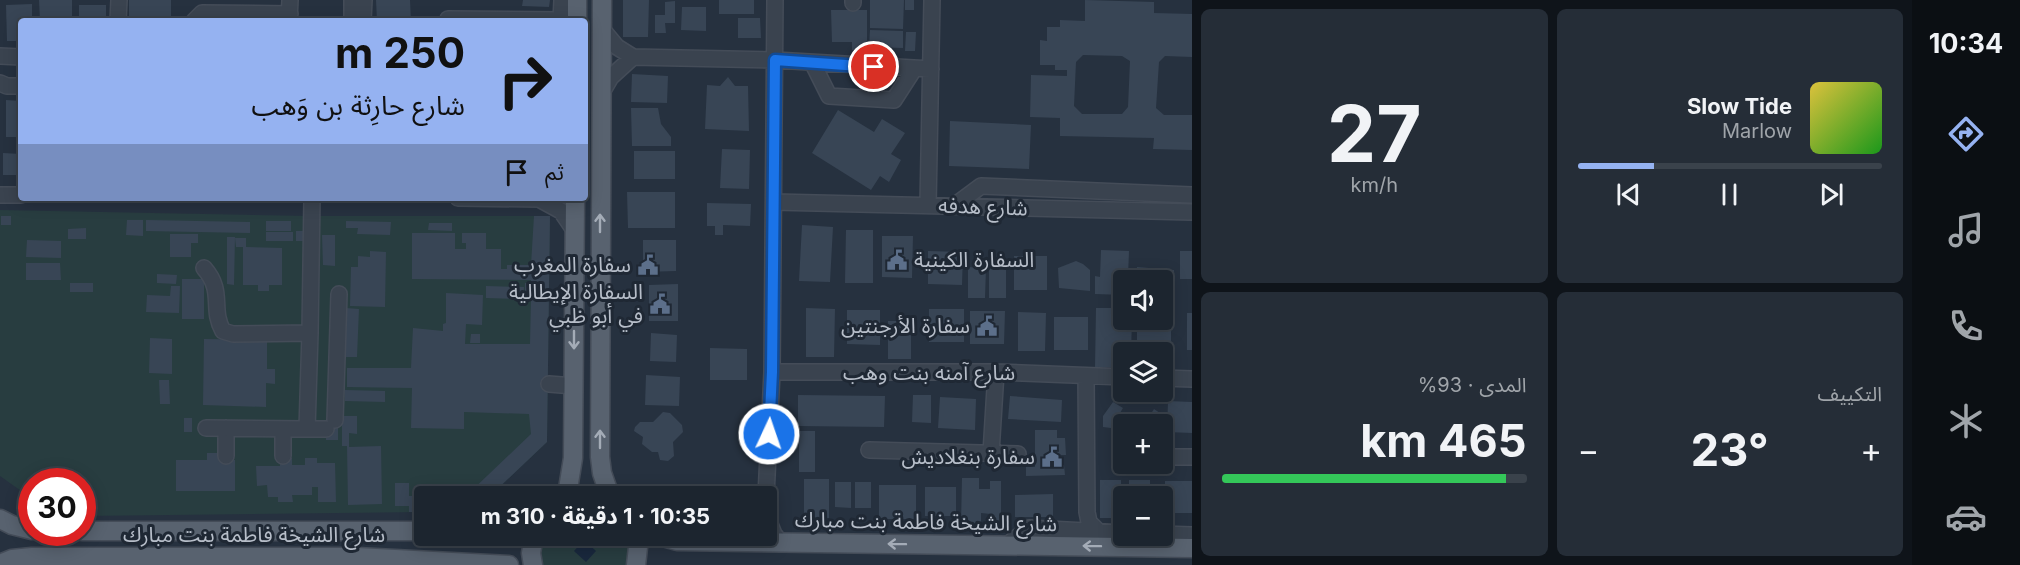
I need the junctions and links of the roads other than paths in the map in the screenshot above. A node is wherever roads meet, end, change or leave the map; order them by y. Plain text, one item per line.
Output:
1 (119, 0) edge
2 (352, 0) edge
3 (364, 0) edge
4 (562, 0) edge
5 (577, 0) edge
6 (602, 0) edge
7 (775, 0) edge
8 (932, 0) edge
9 (290, 12) edge
10 (118, 18) edge
11 (197, 18) edge
12 (352, 18) edge
13 (363, 18) edge
14 (566, 18) edge
15 (568, 18) edge
16 (602, 29) junction
17 (0, 56) edge
18 (18, 57) edge
19 (633, 57) junction
20 (775, 60) junction
21 (813, 64) junction
22 (914, 69) junction
23 (931, 69) junction
24 (0, 83) edge
25 (18, 86) edge
26 (601, 94) junction
27 (0, 195) edge
28 (18, 195) edge
29 (1192, 195) edge
30 (312, 201) edge
31 (545, 201) edge
32 (575, 201) edge
33 (774, 202) junction
34 (928, 205) junction
35 (954, 206) junction
36 (1192, 212) edge
37 (574, 230) junction
38 (204, 268) dead end
39 (339, 294) dead end
40 (310, 329) junction
41 (337, 344) junction
42 (337, 366) junction
43 (309, 367) junction
44 (772, 372) junction
45 (996, 372) junction
46 (1086, 376) junction
47 (1113, 377) edge
48 (1173, 379) edge
49 (1192, 380) edge
50 (549, 384) dead end
51 (574, 386) junction
52 (206, 429) dead end
53 (226, 429) junction
54 (283, 429) junction
55 (307, 429) junction
56 (869, 450) dead end
57 (991, 453) junction
58 (1018, 454) dead end
59 (226, 456) dead end
60 (283, 456) dead end
61 (1173, 457) edge
62 (1192, 457) edge
63 (568, 486) edge
64 (607, 486) edge
65 (766, 486) edge
66 (1087, 512) junction
67 (0, 519) edge
68 (18, 526) edge
69 (1072, 530) junction
70 (96, 531) edge
71 (414, 531) edge
72 (1099, 532) junction
73 (1113, 533) edge
74 (1192, 535) edge
75 (777, 538) edge
76 (1173, 540) edge
77 (777, 542) edge
78 (780, 542) junction
79 (1113, 542) edge
80 (1173, 543) edge
81 (1007, 545) junction
82 (532, 546) edge
83 (638, 546) edge
84 (1192, 548) edge
85 (361, 561) edge
86 (409, 562) edge
87 (0, 564) edge
88 (508, 565) edge
89 (533, 565) edge
90 (636, 565) edge

1 - 10 street
2 - 12 street
3 - 13 street
4 - 14 street
5 - 15 main road
6 - 16 main road
7 - 20 street
8 - 23 street
9 - 11 street
16 - 19 street
16 - 26 main road
17 - 18 street
19 - 20 street
19 - 26 street
20 - 21 street
20 - 33 street
21 - 22 street
21 - 22 street
22 - 23 street
23 - 34 street
24 - 25 street
64 -> 26 main road
27 - 28 street
29 - 35 street
30 - 40 street
31 - 37 street
32 - 37 main road
33 - 34 street, شارع هدفه
33 - 44 street
34 - 35 street, شارع هدفه
35 - 36 street, شارع هدفه
37 -> 51 main road
38 - 40 street
39 - 41 street
40 - 41 street
40 - 43 street
41 - 42 street
42 - 43 street
42 - 55 street
43 - 55 street
44 - 45 street, شارع آمنه بنت وهب
44 - 65 street
45 - 46 street, شارع آمنه بنت وهب
45 - 57 street
46 - 47 street, شارع آمنه بنت وهب
46 - 66 street
48 - 49 street
50 - 51 street
51 - 63 main road
52 - 53 street
53 - 54 street
53 - 59 street
54 - 55 street
54 - 60 street
56 - 57 street
57 - 58 street
61 - 62 street
66 - 69 street
66 - 72 street
67 - 68 main road
69 - 72 street
69 - 81 street
70 - 71 main road, شارع الشيخة فاطمة بنت مبارك
72 - 73 street
74 - 76 street
75 - 78 street
77 - 78 main road, شارع الشيخة فاطمة بنت مبارك
81 -> 78 main road, شارع الشيخة فاطمة بنت مبارك
79 -> 81 main road, شارع الشيخة فاطمة بنت مبارك
80 - 84 main road, شارع الشيخة فاطمة بنت مبارك
82 - 89 main road
83 - 90 main road
85 - 86 main road, شارع الشيخة فاطمة بنت مبارك
85 - 87 main road, شارع الشيخة فاطمة بنت مبارك
86 - 88 main road, شارع الشيخة فاطمة بنت مبارك

